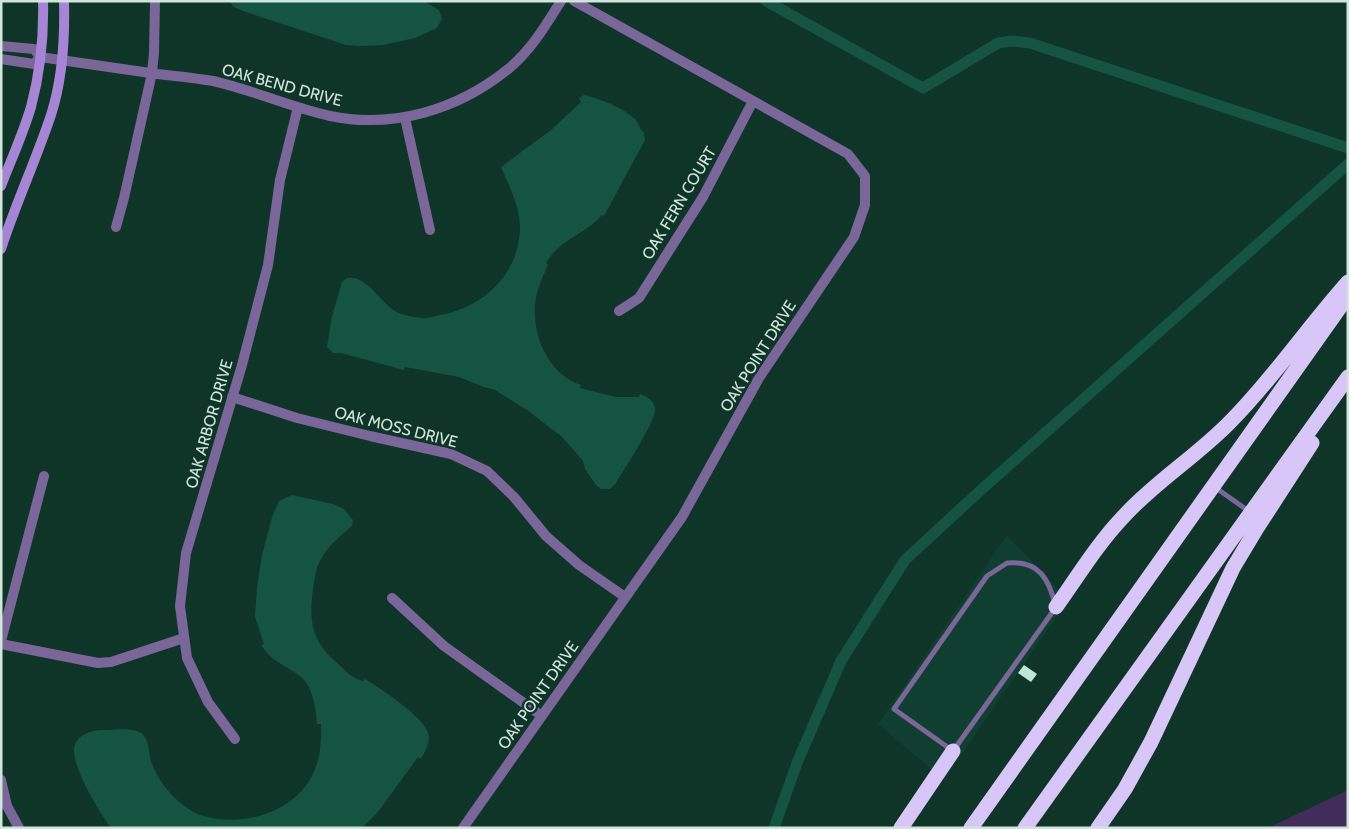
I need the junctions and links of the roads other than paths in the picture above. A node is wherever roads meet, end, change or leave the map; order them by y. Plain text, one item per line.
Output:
1 (43, 1) edge
2 (64, 1) edge
3 (155, 1) edge
4 (561, 1) edge
5 (574, 1) edge
6 (1, 46) edge
7 (40, 57) junction
8 (1, 60) edge
9 (62, 60) junction
10 (152, 73) junction
11 (753, 101) junction
12 (298, 107) junction
13 (406, 118) junction
14 (1, 186) edge
15 (116, 227) dead end
16 (430, 230) dead end
17 (1, 249) edge
18 (1348, 282) edge
19 (1348, 296) edge
20 (619, 311) dead end
21 (1348, 377) edge
22 (1348, 388) edge
23 (232, 398) junction
24 (44, 476) dead end
25 (1213, 486) junction
26 (1250, 512) junction
27 (625, 597) junction
28 (392, 598) dead end
29 (1056, 607) junction
30 (184, 638) junction
31 (1, 643) edge
32 (542, 716) junction
33 (235, 739) dead end
34 (953, 751) junction
35 (1, 780) edge
36 (19, 828) edge
37 (463, 828) edge
38 (901, 828) edge
39 (971, 828) edge
40 (1025, 828) edge
41 (1098, 828) edge

1 - 7 street
2 - 9 street
3 - 10 street
4 - 13 street, OAK BEND DRIVE
5 - 11 street, OAK POINT DRIVE
6 - 7 street
7 - 8 street
7 - 9 street, OAK BEND DRIVE
7 - 14 street
9 - 10 street, OAK BEND DRIVE
9 - 17 street
10 - 12 street, OAK BEND DRIVE
10 - 15 street
11 - 20 street, OAK FERN COURT
11 - 27 street, OAK POINT DRIVE
12 - 13 street, OAK BEND DRIVE
12 - 23 street, OAK ARBOR DRIVE
13 - 16 street
18 - 29 highway
19 - 25 highway
21 - 26 highway
22 - 41 highway
23 - 27 street, OAK MOSS DRIVE
23 - 30 street, OAK ARBOR DRIVE
24 - 31 street
25 - 26 lane
25 - 39 highway
26 - 40 highway
27 - 32 street, OAK POINT DRIVE
28 - 32 street
29 - 34 lane
29 - 34 lane
30 - 31 street
30 - 33 street, OAK ARBOR DRIVE
32 - 37 street, OAK POINT DRIVE
34 - 38 highway
35 - 36 street

